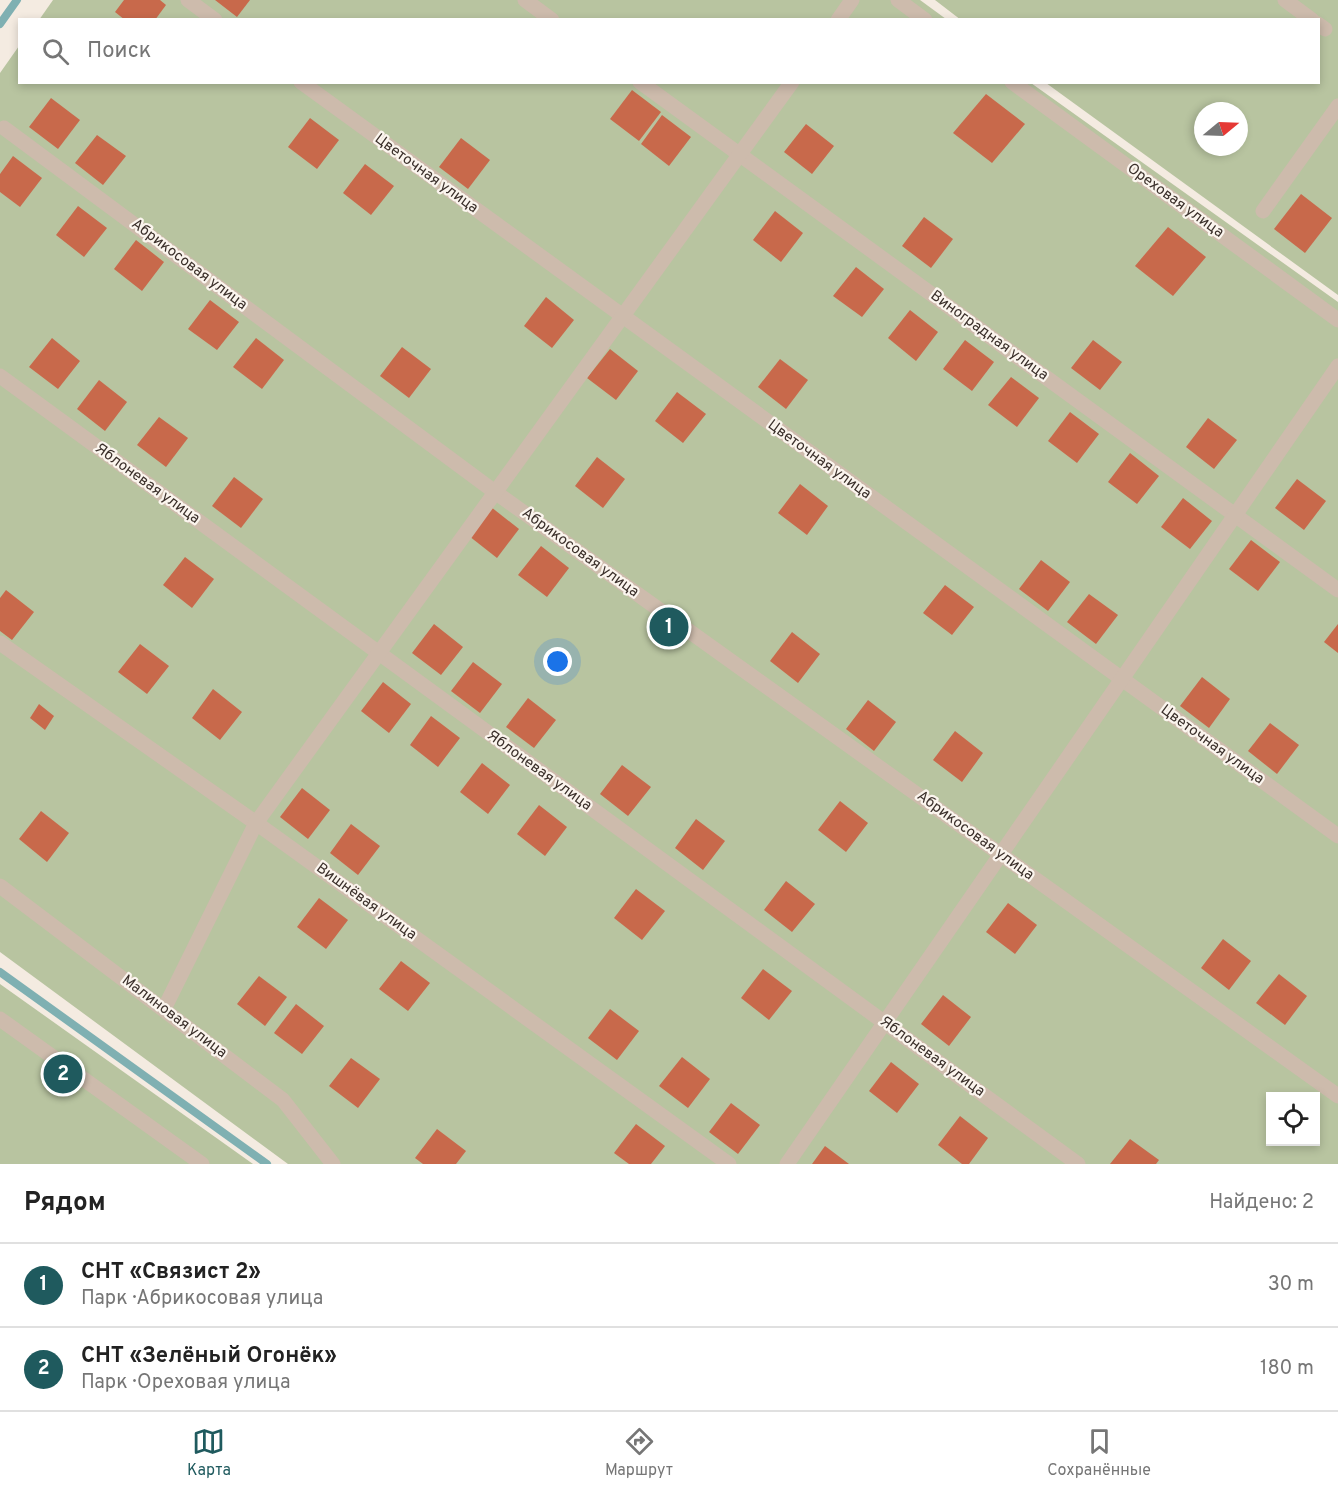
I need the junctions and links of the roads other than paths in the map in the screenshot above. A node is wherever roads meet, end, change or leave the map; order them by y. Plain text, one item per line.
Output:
1 (188, 0) edge
2 (525, 0) edge
3 (852, 0) edge
4 (898, 0) edge
5 (1285, 0) edge
6 (212, 18) edge
7 (549, 18) edge
8 (838, 18) edge
9 (922, 18) edge
10 (1309, 18) edge
11 (304, 84) edge
12 (643, 84) edge
13 (791, 84) edge
14 (1015, 84) edge
15 (1338, 106) edge
16 (4, 128) dead end
17 (740, 154) junction
18 (1263, 211) dead end
19 (622, 317) junction
20 (1338, 320) edge
21 (1338, 366) edge
22 (0, 376) edge
23 (495, 492) junction
24 (1235, 515) junction
25 (1338, 590) edge
26 (0, 644) edge
27 (378, 654) junction
28 (1121, 680) junction
29 (256, 823) junction
30 (1338, 836) edge
31 (1001, 854) junction
32 (0, 886) edge
33 (164, 1009) junction
34 (0, 1019) edge
35 (885, 1023) junction
36 (1338, 1096) edge
37 (202, 1164) edge
38 (333, 1164) edge
39 (729, 1164) edge
40 (787, 1164) edge
41 (1078, 1164) edge

1 - 6 street
2 - 7 street
3 - 8 street
4 - 9 street
5 - 10 street
11 - 19 street, Цветочная улица
12 - 17 street, Виноградная улица
13 - 17 street
14 - 20 street, Ореховая улица
15 - 18 street
16 - 23 street, Абрикосовая улица
17 - 19 street
17 - 24 street, Виноградная улица
19 - 23 street
19 - 28 street, Цветочная улица
21 - 24 street
22 - 27 street, Яблоневая улица
23 - 27 street
23 - 31 street, Абрикосовая улица
24 - 25 street, Виноградная улица
24 - 28 street
26 - 29 street, Вишнёвая улица
27 - 29 street
27 - 35 street, Яблоневая улица
28 - 30 street, Цветочная улица
28 - 31 street
29 - 33 street
29 - 39 street, Вишнёвая улица
31 - 35 street
31 - 36 street, Абрикосовая улица
32 - 33 street, Малиновая улица
33 - 38 street, Малиновая улица
34 - 37 street
35 - 40 street
35 - 41 street, Яблоневая улица

